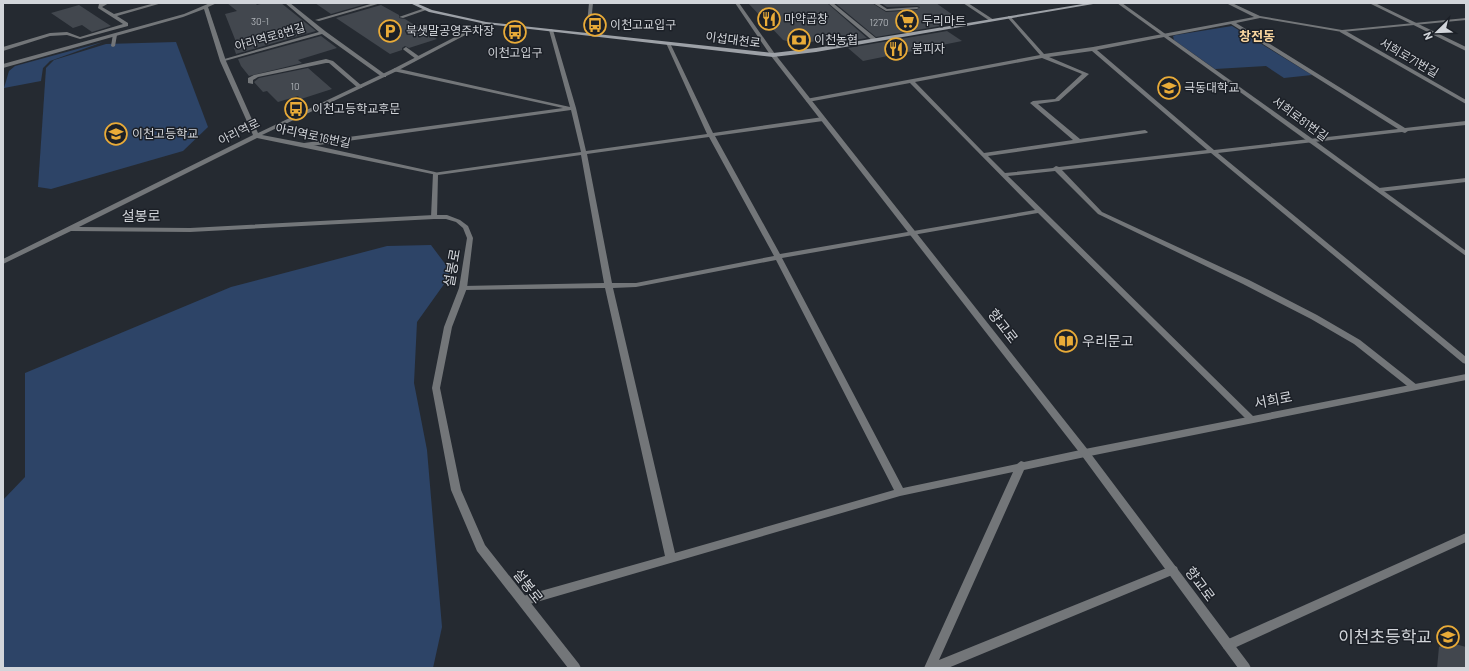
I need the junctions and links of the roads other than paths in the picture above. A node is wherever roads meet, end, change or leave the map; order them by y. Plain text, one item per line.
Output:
1 (107, 3) edge
2 (160, 3) edge
3 (215, 3) edge
4 (287, 3) edge
5 (379, 3) edge
6 (412, 3) edge
7 (591, 3) edge
8 (737, 3) edge
9 (830, 3) edge
10 (875, 3) edge
11 (902, 3) edge
12 (938, 3) edge
13 (943, 3) edge
14 (965, 3) edge
15 (1096, 3) edge
16 (1119, 3) edge
17 (1228, 3) edge
18 (1371, 3) edge
19 (1381, 3) edge
20 (205, 4) edge
21 (909, 8) junction
22 (917, 8) dead end
23 (427, 9) junction
24 (113, 16) junction
25 (401, 17) dead end
26 (1010, 17) junction
27 (1260, 17) junction
28 (1466, 18) edge
29 (317, 20) dead end
30 (992, 20) junction
31 (486, 23) junction
32 (1232, 23) junction
33 (1423, 23) junction
34 (1414, 24) junction
35 (552, 30) junction
36 (1342, 31) junction
37 (323, 32) junction
38 (588, 34) junction
39 (115, 35) junction
40 (1164, 35) junction
41 (875, 40) junction
42 (668, 43) junction
43 (1466, 44) edge
44 (113, 46) dead end
45 (3, 49) edge
46 (406, 49) dead end
47 (1093, 49) junction
48 (1466, 49) edge
49 (773, 55) junction
50 (1043, 56) junction
51 (418, 58) junction
52 (223, 61) junction
53 (4, 67) edge
54 (395, 70) junction
55 (384, 76) junction
56 (910, 81) junction
57 (251, 83) dead end
58 (360, 87) junction
59 (808, 100) junction
60 (1466, 102) edge
61 (574, 108) junction
62 (823, 119) junction
63 (1466, 123) edge
64 (1405, 131) junction
65 (1145, 132) dead end
66 (256, 136) junction
67 (711, 136) junction
68 (1312, 141) junction
69 (1079, 142) junction
70 (304, 145) junction
71 (1212, 151) junction
72 (584, 153) junction
73 (983, 155) junction
74 (1056, 168) junction
75 (435, 174) junction
76 (1004, 175) junction
77 (1466, 180) edge
78 (1379, 190) junction
79 (1040, 211) junction
80 (434, 217) junction
81 (71, 229) junction
82 (914, 235) junction
83 (1466, 254) edge
84 (778, 257) junction
85 (3, 262) edge
86 (608, 284) junction
87 (463, 288) junction
88 (1466, 362) edge
89 (1466, 377) edge
90 (1414, 387) junction
91 (1252, 419) junction
92 (1085, 452) junction
93 (1021, 465) junction
94 (900, 492) junction
95 (1466, 537) edge
96 (671, 559) junction
97 (1173, 570) junction
98 (523, 601) junction
99 (1228, 645) junction
100 (575, 668) edge
101 (930, 668) edge
102 (934, 668) edge
103 (1245, 668) edge

1 - 24 street
2 - 24 street
3 - 20 street
4 - 37 street, 아리역로8번길
5 - 29 street
6 - 23 main road, 이섭대천로
7 - 38 street
8 - 49 street, 향교로
9 - 41 street
10 - 21 street
11 - 21 street
12 - 13 street
14 - 30 street
15 - 26 main road, 이섭대천로
16 - 40 street, 서희로81번길
17 - 27 street
18 - 34 street
19 - 33 street
20 - 39 street
20 - 52 street, 아리역로16번길
21 - 22 street
23 - 25 street
23 - 31 main road, 이섭대천로
24 - 45 street
26 - 30 main road, 이섭대천로
26 - 50 street
27 - 32 street
27 - 36 street
28 - 33 street
30 - 41 main road, 이섭대천로
31 - 35 main road, 이섭대천로
31 - 51 street, 아리역로
32 - 40 street
32 - 64 street
33 - 34 street
33 - 43 street
34 - 36 street
34 - 48 street
35 - 38 main road, 이섭대천로
35 - 61 street
36 - 60 street, 서희로71번길
37 - 52 street, 아리역로8번길
37 - 55 street, 아리역로8번길
38 - 42 main road, 이섭대천로
39 - 44 street
39 - 53 street
40 - 47 street
40 - 68 street, 서희로81번길
41 - 49 main road, 이섭대천로
42 - 49 main road, 이섭대천로
42 - 67 street
46 - 51 street
47 - 50 street
47 - 71 street
49 - 59 street, 향교로
50 - 56 street
50 - 69 street
51 - 54 street, 아리역로
52 - 66 street, 아리역로16번길
54 - 55 street, 아리역로
54 - 61 street
55 - 58 street, 아리역로
56 - 59 street
56 - 73 street
57 - 58 street
58 - 66 street, 아리역로
59 - 62 street, 향교로
61 - 70 street
61 - 72 street
62 - 67 street
62 - 82 street, 향교로
63 - 64 street
64 - 68 street
65 - 69 street
66 - 70 street, 아리역로16번길
66 - 81 street, 아리역로
67 - 72 street
67 - 84 street
68 - 71 street
68 - 78 street, 서희로81번길
69 - 73 street
70 - 75 street, 아리역로16번길
71 - 74 street
71 - 88 street
72 - 75 street
72 - 86 street
73 - 76 street
74 - 76 street
74 - 90 street
75 - 80 street
76 - 79 street
77 - 78 street
78 - 83 street, 서희로81번길
79 - 82 street
79 - 91 street
80 - 81 street, 설봉로
80 - 87 street, 설봉로
81 - 85 street, 아리역로
82 - 84 street
82 - 92 street, 향교로
84 - 86 street
84 - 94 street
86 - 87 street
86 - 96 street
87 - 98 street, 설봉로
89 - 90 street, 서희로
90 - 91 street, 서희로
91 - 92 street, 서희로
92 - 93 street, 서희로
92 - 97 street, 향교로
93 - 94 street, 서희로
93 - 101 street
94 - 96 street, 서희로
95 - 99 street
96 - 98 street, 서희로
97 - 99 street, 향교로
97 - 102 street
98 - 100 street, 설봉로
99 - 103 street, 향교로

